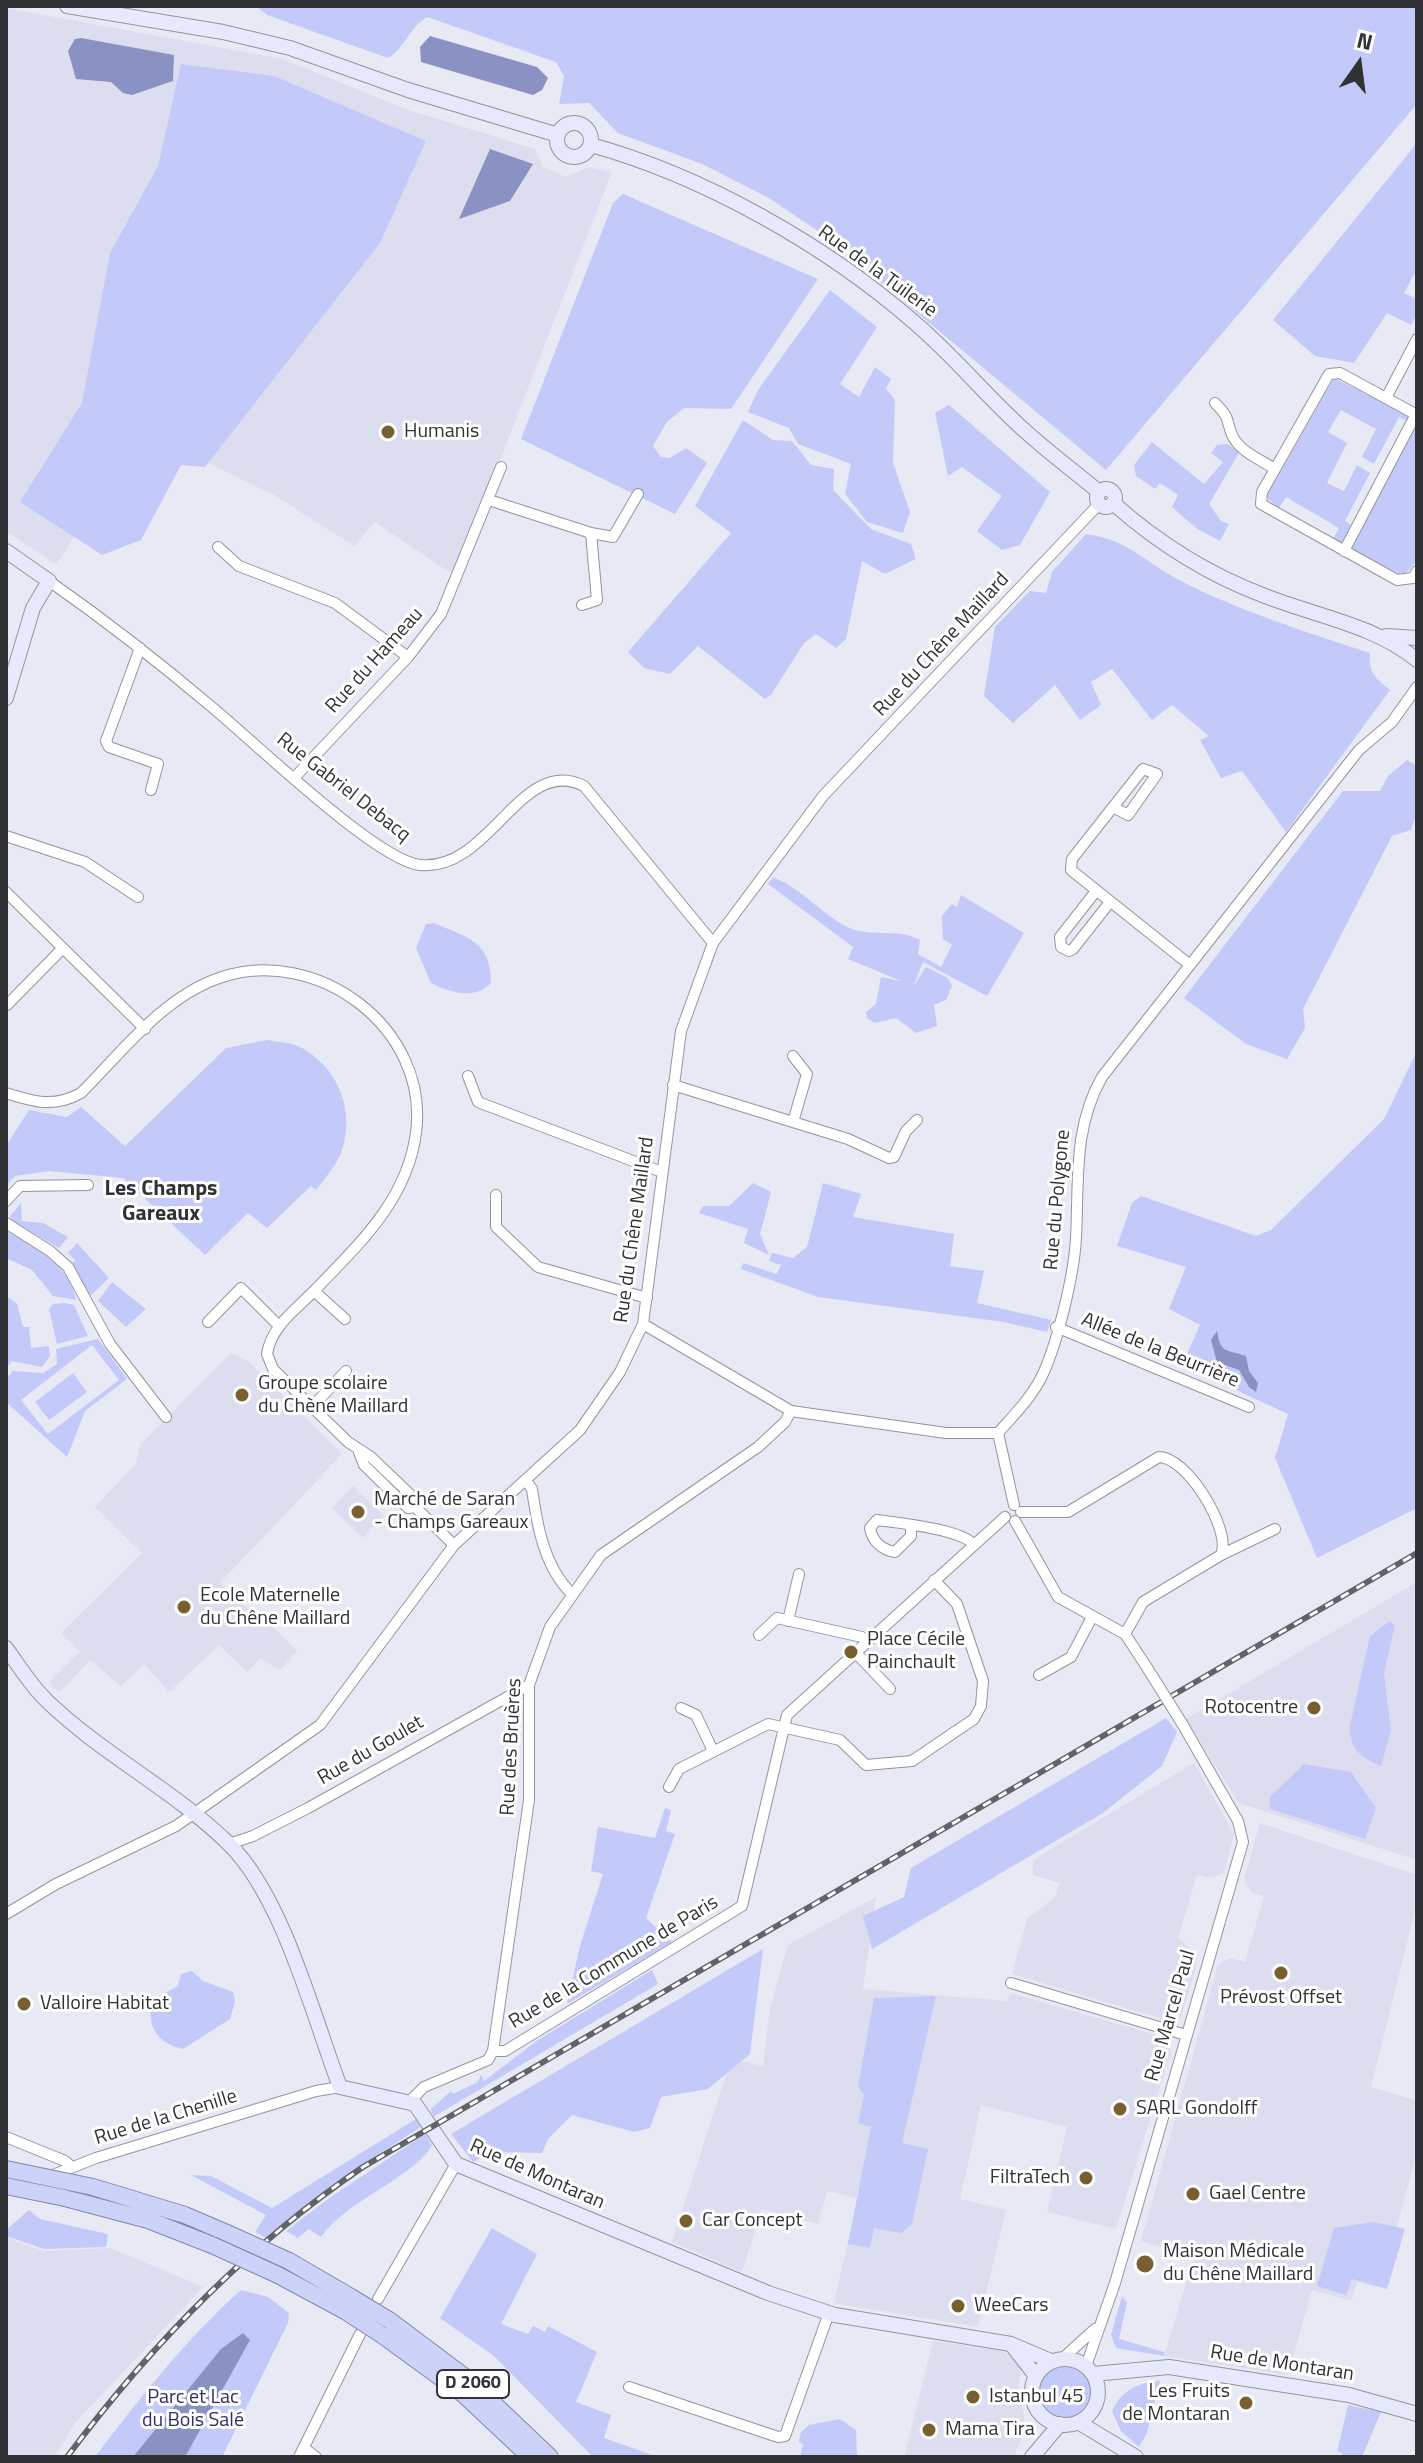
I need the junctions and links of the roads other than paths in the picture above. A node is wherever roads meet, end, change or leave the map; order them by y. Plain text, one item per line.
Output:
1 (67, 6) edge
2 (558, 135) junction
3 (591, 145) junction
4 (1417, 339) edge
5 (1386, 398) junction
6 (1215, 403) dead end
7 (1416, 414) edge
8 (501, 467) dead end
9 (1275, 469) junction
10 (638, 494) dead end
11 (489, 500) junction
12 (1104, 500) junction
13 (591, 533) junction
14 (218, 547) dead end
15 (6, 551) edge
16 (1344, 551) junction
17 (1417, 571) edge
18 (43, 577) junction
19 (582, 605) dead end
20 (1373, 633) junction
21 (1417, 638) edge
22 (140, 648) junction
23 (1417, 650) edge
24 (408, 657) junction
25 (1417, 659) edge
26 (1417, 687) edge
27 (6, 698) edge
28 (294, 778) junction
29 (151, 790) dead end
30 (1113, 807) junction
31 (6, 836) edge
32 (1096, 891) junction
33 (6, 892) edge
34 (138, 897) dead end
35 (1110, 902) junction
36 (713, 943) junction
37 (62, 949) junction
38 (1190, 965) junction
39 (7, 1005) edge
40 (145, 1029) junction
41 (793, 1056) dead end
42 (468, 1076) dead end
43 (673, 1085) junction
44 (6, 1093) edge
45 (917, 1120) dead end
46 (793, 1122) junction
47 (662, 1172) junction
48 (88, 1185) dead end
49 (496, 1195) dead end
50 (6, 1201) edge
51 (6, 1223) edge
52 (314, 1291) junction
53 (647, 1298) junction
54 (345, 1319) dead end
55 (208, 1322) dead end
56 (643, 1324) junction
57 (279, 1326) junction
58 (1056, 1327) junction
59 (346, 1371) dead end
60 (312, 1407) junction
61 (1249, 1407) dead end
62 (791, 1411) junction
63 (166, 1417) dead end
64 (998, 1433) junction
65 (527, 1482) junction
66 (1014, 1514) junction
67 (911, 1525) dead end
68 (1275, 1529) dead end
69 (973, 1544) junction
70 (454, 1545) junction
71 (1221, 1555) junction
72 (799, 1574) dead end
73 (934, 1580) junction
74 (572, 1594) junction
75 (1092, 1617) junction
76 (788, 1621) junction
77 (1125, 1634) junction
78 (759, 1635) dead end
79 (866, 1642) junction
80 (6, 1648) edge
81 (855, 1652) junction
82 (1039, 1675) dead end
83 (529, 1685) junction
84 (890, 1689) dead end
85 (681, 1708) dead end
86 (784, 1727) junction
87 (713, 1751) junction
88 (669, 1787) dead end
89 (192, 1815) junction
90 (229, 1844) junction
91 (6, 1914) edge
92 (1011, 1983) dead end
93 (1186, 2035) junction
94 (493, 2051) junction
95 (340, 2087) junction
96 (410, 2101) junction
97 (6, 2137) edge
98 (456, 2164) junction
99 (72, 2167) junction
100 (6, 2169) edge
101 (6, 2186) edge
102 (6, 2195) edge
103 (283, 2268) junction
104 (378, 2299) dead end
105 (829, 2313) junction
106 (386, 2327) junction
107 (1096, 2328) junction
108 (360, 2334) dead end
109 (417, 2340) junction
110 (1011, 2344) junction
111 (1057, 2360) junction
112 (1090, 2370) junction
113 (1139, 2370) junction
114 (1036, 2376) junction
115 (629, 2387) dead end
116 (1096, 2402) junction
117 (477, 2407) junction
118 (1041, 2414) junction
119 (1417, 2414) edge
120 (1078, 2422) junction
121 (1060, 2424) junction
122 (1108, 2440) junction
123 (302, 2453) edge
124 (1033, 2456) edge
125 (316, 2457) edge
126 (518, 2457) edge
127 (530, 2457) edge
128 (550, 2457) edge
129 (564, 2457) edge
130 (1136, 2457) edge

1 - 2 street
2 - 3 street
2 - 3 street
3 - 12 street, Rue de la Tuilerie
4 - 5 street
5 - 7 street
5 - 9 street
6 - 9 street
7 - 16 street
8 - 11 street, Rue du Hameau
9 - 16 street
10 - 13 street
11 - 13 street
11 - 24 street, Rue du Hameau
12 - 20 street, Rue de la Tuilerie
12 - 36 street, Rue du Chêne Maillard
13 - 19 street
14 - 24 street
15 - 18 street, Rue Gabriel Debacq
16 - 17 street
18 - 22 street, Rue Gabriel Debacq
18 - 27 street
20 - 21 street, Rue de la Tuilerie
20 - 25 street, Rue de la Tuilerie
22 - 28 street, Rue Gabriel Debacq
22 - 29 street
23 - 25 street
24 - 28 street, Rue du Hameau
26 - 38 street, Rue du Polygone
28 - 36 street, Rue Gabriel Debacq
30 - 30 street
30 - 32 street
31 - 34 street
32 - 35 street
32 - 35 street
33 - 37 street
35 - 38 street
36 - 43 street, Rue du Chêne Maillard
37 - 39 street
37 - 40 street
38 - 58 street, Rue du Polygone
40 - 44 street
40 - 52 street
41 - 46 street
42 - 47 street
43 - 46 street
43 - 47 street, Rue du Chêne Maillard
45 - 46 street
47 - 53 street, Rue du Chêne Maillard
48 - 50 street
49 - 53 street
51 - 63 street
52 - 54 street
52 - 57 street
53 - 56 street, Rue du Chêne Maillard
55 - 57 street
56 - 62 street
56 - 65 street, Rue du Chêne Maillard
57 - 60 street
58 - 61 street, Allée de la Beurrière
58 - 64 street, Rue du Polygone
59 - 60 street
60 - 70 street
62 - 64 street
62 - 74 street, Rue des Bruères
64 - 66 street
65 - 70 street, Rue du Chêne Maillard
65 - 74 street
66 - 69 street, Rue de la Commune de Paris
66 - 71 street
66 - 75 street
67 - 69 street
68 - 71 street
69 - 73 street, Rue de la Commune de Paris
70 - 89 street, Rue du Chêne Maillard
71 - 77 street
72 - 76 street
73 - 79 street, Rue de la Commune de Paris
73 - 86 street
74 - 83 street, Rue des Bruères
75 - 77 street
75 - 82 street
76 - 78 street
76 - 79 street
77 - 93 street, Rue Marcel Paul, bridge
79 - 81 street, Rue de la Commune de Paris
80 - 89 street
81 - 84 street
81 - 86 street, Rue de la Commune de Paris
83 - 90 street, Rue du Goulet
83 - 94 street, Rue des Bruères
85 - 87 street
86 - 87 street
86 - 94 street, Rue de la Commune de Paris
87 - 88 street
89 - 90 street
89 - 91 street, Rue du Chêne Maillard
90 - 95 street
92 - 93 street
93 - 107 street, Rue Marcel Paul
94 - 96 street
95 - 96 street
95 - 99 street, Rue de la Chenille
96 - 98 street, Rue de Montaran
97 - 99 street
98 - 104 street
98 - 105 street, Rue de Montaran
99 - 102 street, Rue de la Chenille
100 - 103 main road, D 2060, bridge
101 - 103 main road, D 2060, bridge
103 - 106 main road, D 2060, bridge
105 - 110 street, Rue de Montaran
105 - 115 street
106 - 109 main road, D 2060
106 - 117 main road, D 2060
107 - 111 street, Rue Marcel Paul
107 - 112 street, Rue Marcel Paul
108 - 123 street
109 - 128 main road, D 2060
109 - 129 main road
110 - 111 street, Rue de Montaran
110 - 114 street
111 - 112 street, Rue de Montaran
111 - 114 street
112 - 113 street, Rue de Montaran
112 - 116 street
113 - 116 street, Rue de Montaran
113 - 119 street, Rue de Montaran
114 - 118 street
116 - 120 street, Rue de Montaran
116 - 122 street
117 - 126 main road
117 - 127 main road, D 2060
118 - 121 street
118 - 124 street
120 - 121 street
120 - 122 street
121 - 124 street
122 - 130 street
123 - 125 street

